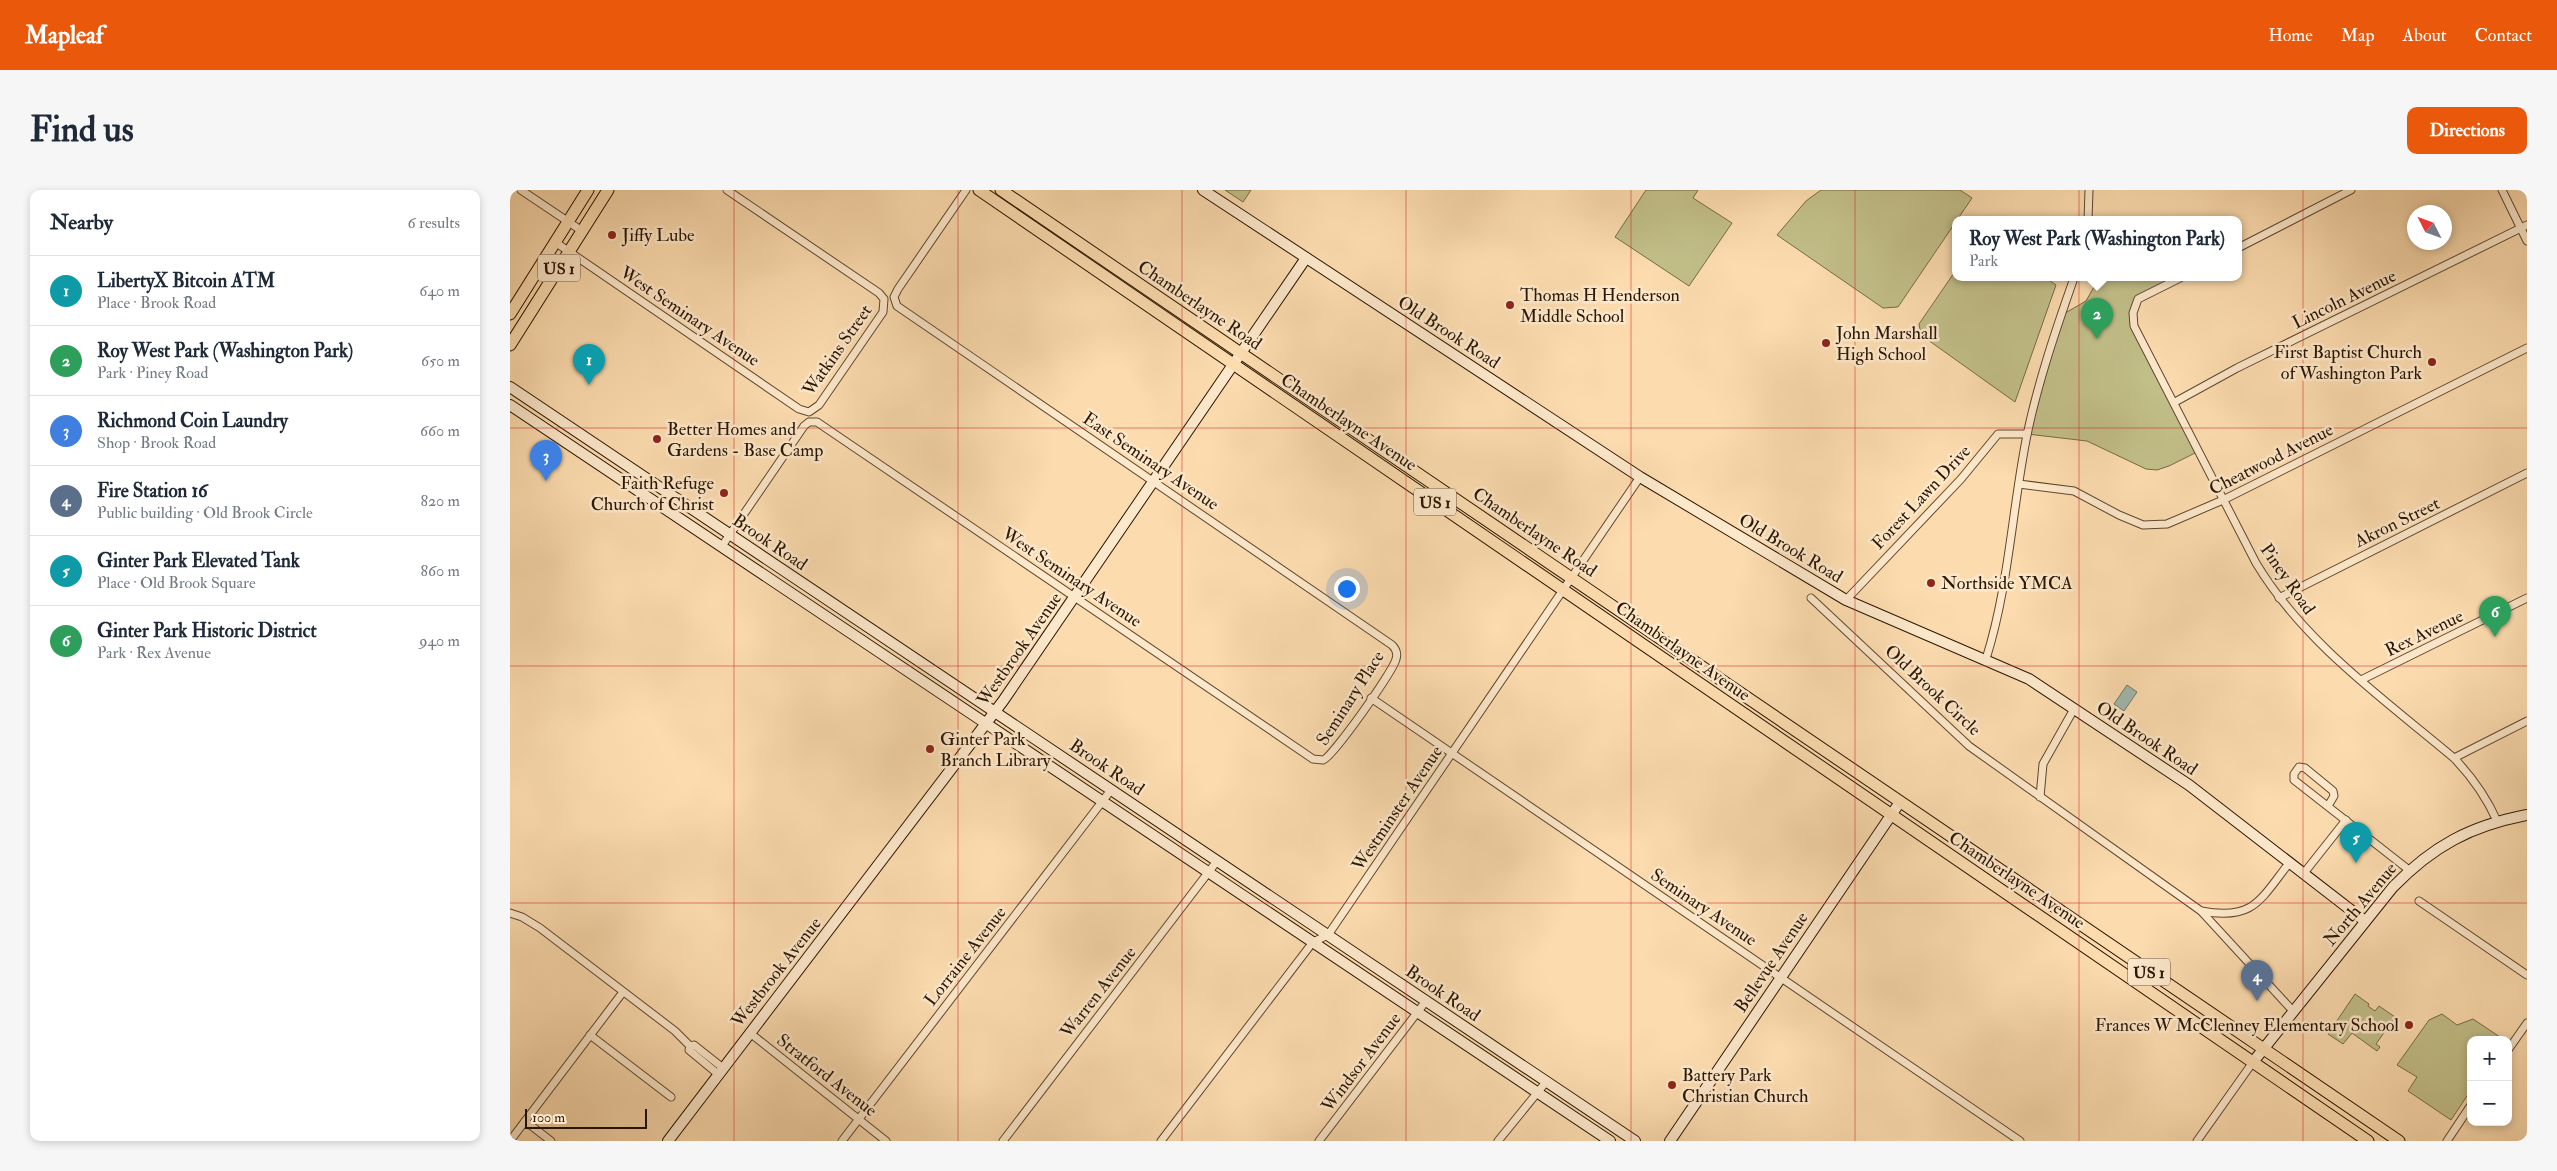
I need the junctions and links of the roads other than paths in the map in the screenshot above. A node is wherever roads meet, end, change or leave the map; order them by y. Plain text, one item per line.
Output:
1 (521, 190) edge
2 (588, 190) edge
3 (608, 190) edge
4 (727, 190) edge
5 (966, 190) edge
6 (979, 190) edge
7 (1001, 190) edge
8 (1203, 190) edge
9 (2089, 190) edge
10 (2351, 190) edge
11 (2502, 190) edge
12 (2088, 216) edge
13 (568, 222) junction
14 (2524, 227) edge
15 (582, 231) junction
16 (2527, 241) edge
17 (555, 242) junction
18 (2242, 246) edge
19 (569, 252) junction
20 (1306, 258) junction
21 (2073, 281) edge
22 (2174, 281) edge
23 (894, 300) joint
24 (510, 314) edge
25 (510, 346) edge
26 (2527, 348) edge
27 (1241, 354) junction
28 (1234, 364) junction
29 (510, 388) edge
30 (2175, 402) junction
31 (510, 404) edge
32 (809, 412) joint
33 (809, 422) joint
34 (2027, 434) junction
35 (2527, 473) edge
36 (1640, 477) junction
37 (1154, 481) junction
38 (2019, 484) junction
39 (2224, 500) junction
40 (730, 534) junction
41 (722, 546) junction
42 (1572, 578) junction
43 (1564, 590) junction
44 (1076, 597) junction
45 (1811, 598) dead end
46 (2279, 598) junction
47 (2527, 598) edge
48 (1846, 600) junction
49 (1392, 645) joint
50 (1986, 659) junction
51 (2361, 680) junction
52 (1371, 698) junction
53 (2074, 709) junction
54 (995, 712) junction
55 (2527, 721) edge
56 (987, 724) junction
57 (1452, 754) junction
58 (2454, 758) junction
59 (1318, 760) joint
60 (1111, 790) junction
61 (2040, 797) junction
62 (1102, 801) junction
63 (1900, 802) junction
64 (2328, 806) junction
65 (1891, 815) junction
66 (2527, 815) edge
67 (2346, 820) junction
68 (2497, 821) junction
69 (1217, 861) junction
70 (2290, 862) junction
71 (2409, 870) junction
72 (1209, 873) junction
73 (2304, 873) junction
74 (2419, 901) dead end
75 (2201, 911) junction
76 (510, 913) edge
77 (2365, 921) junction
78 (1328, 935) junction
79 (1313, 942) junction
80 (2527, 974) edge
81 (1780, 977) junction
82 (623, 992) junction
83 (1426, 1001) junction
84 (2293, 1011) junction
85 (1418, 1012) junction
86 (2527, 1023) edge
87 (750, 1033) junction
88 (590, 1035) junction
89 (2512, 1044) edge
90 (2263, 1049) junction
91 (2253, 1062) junction
92 (721, 1071) junction
93 (1546, 1082) junction
94 (1538, 1093) junction
95 (672, 1097) dead end
96 (2467, 1111) edge
97 (858, 1120) junction
98 (525, 1121) junction
99 (510, 1140) edge
100 (551, 1141) edge
101 (668, 1141) edge
102 (842, 1141) edge
103 (886, 1141) edge
104 (1003, 1141) edge
105 (1161, 1141) edge
106 (1320, 1141) edge
107 (1498, 1141) edge
108 (1610, 1141) edge
109 (1635, 1141) edge
110 (1670, 1141) edge
111 (2020, 1141) edge
112 (2197, 1141) edge
113 (2368, 1141) edge
114 (2399, 1141) edge
115 (2447, 1141) edge

1 - 13 street
2 - 13 main road, US 1
3 - 15 main road, US 1
4 - 32 street, Watkins Street
5 - 23 street, Watkins Street
6 - 28 main road, Chamberlayne Avenue / US 1
7 - 27 main road, Chamberlayne Road / US 1
8 - 20 street, Old Brook Road
9 - 12 street
10 - 18 street
11 - 14 street
13 - 15 street
13 - 17 main road, US 1
14 - 16 street
14 - 30 street, Lincoln Avenue
15 - 19 main road, US 1
17 - 19 street, West Seminary Avenue
17 - 24 main road, US 1
19 - 25 main road, US 1
19 - 32 street, West Seminary Avenue
20 - 27 street, Westbrook Avenue
20 - 36 street, Old Brook Road
21 - 34 street
22 - 30 street, Piney Road
23 - 37 street, East Seminary Avenue
26 - 39 street, Cheatwood Avenue
27 - 28 street, Westbrook Avenue
27 - 42 main road, Chamberlayne Road / US 1
28 - 37 street, Westbrook Avenue
28 - 43 main road, Chamberlayne Avenue / US 1
29 - 40 street, Brook Road
30 - 39 street, Piney Road
31 - 41 street, Brook Road
33 - 40 street, Watkins Street
33 - 44 street, West Seminary Avenue
34 - 38 street
34 - 48 street, Forest Lawn Drive
35 - 46 street, Akron Street
36 - 42 street, Westminster Avenue
36 - 48 street, Old Brook Road
37 - 44 street, Westbrook Avenue
37 - 49 street, East Seminary Avenue
38 - 39 street, Cheatwood Avenue
38 - 50 street
39 - 46 street, Piney Road
40 - 41 street, Watkins Street
40 - 54 street, Brook Road
41 - 56 street, Brook Road
42 - 43 street, Westminster Avenue
42 - 63 main road, Chamberlayne Road / US 1
43 - 57 street, Westminster Avenue
43 - 65 main road, Chamberlayne Avenue / US 1
44 - 54 street, Westbrook Avenue
44 - 59 street, West Seminary Avenue
45 - 61 street, Old Brook Circle
46 - 51 street, Piney Road
47 - 51 street, Rex Avenue
48 - 50 street, Old Brook Road
49 - 52 street, Seminary Place
50 - 53 street, Old Brook Road
51 - 58 street, Piney Road
52 - 57 street, Seminary Avenue
52 - 59 street, Seminary Place
53 - 61 street
53 - 70 street, Old Brook Road
54 - 56 street, Westbrook Avenue
54 - 60 street, Brook Road
55 - 58 street
56 - 62 street, Brook Road
56 - 87 street, Westbrook Avenue
57 - 78 street, Westminster Avenue
57 - 81 street, Seminary Avenue
58 - 68 street, Piney Road
60 - 62 street, Lorraine Avenue
60 - 69 street, Brook Road
61 - 75 street, Old Brook Circle
62 - 72 street, Brook Road
62 - 97 street, Lorraine Avenue
63 - 65 street, Bellevue Avenue
63 - 90 main road, Chamberlayne Avenue / US 1
64 - 64 street
64 - 67 street
65 - 81 street, Bellevue Avenue
65 - 91 main road, Chamberlayne Avenue / US 1
66 - 68 street, North Avenue
67 - 71 street
67 - 73 street
68 - 71 street, North Avenue
69 - 72 street, Warren Avenue
69 - 78 street, Brook Road
70 - 73 street, Old Brook Road
70 - 75 street
71 - 77 street, North Avenue
72 - 79 street, Brook Road
72 - 104 street, Warren Avenue
73 - 77 street, Old Brook Road
74 - 80 street
75 - 84 street, Old Brook Circle
76 - 82 street
77 - 84 street, North Avenue
78 - 79 street
78 - 83 street, Brook Road
79 - 85 street, Brook Road
79 - 105 street
81 - 110 street, Bellevue Avenue
81 - 111 street, Seminary Avenue
82 - 88 street
82 - 92 street
83 - 85 street, Windsor Avenue
83 - 93 street, Brook Road
84 - 90 street, North Avenue
85 - 94 street, Brook Road
85 - 106 street, Windsor Avenue
86 - 89 street
87 - 92 street, Westbrook Avenue
87 - 97 street, Stratford Avenue
88 - 95 street
88 - 98 street
90 - 91 street, North Avenue
90 - 114 main road, Chamberlayne Avenue / US 1
91 - 112 street
91 - 113 main road, Chamberlayne Avenue / US 1
92 - 101 street, Westbrook Avenue
93 - 94 street
93 - 109 street, Brook Road
94 - 107 street
94 - 108 street, Brook Road
96 - 115 street
97 - 102 street, Lorraine Avenue
97 - 103 street, Stratford Avenue
98 - 99 street
98 - 100 street

